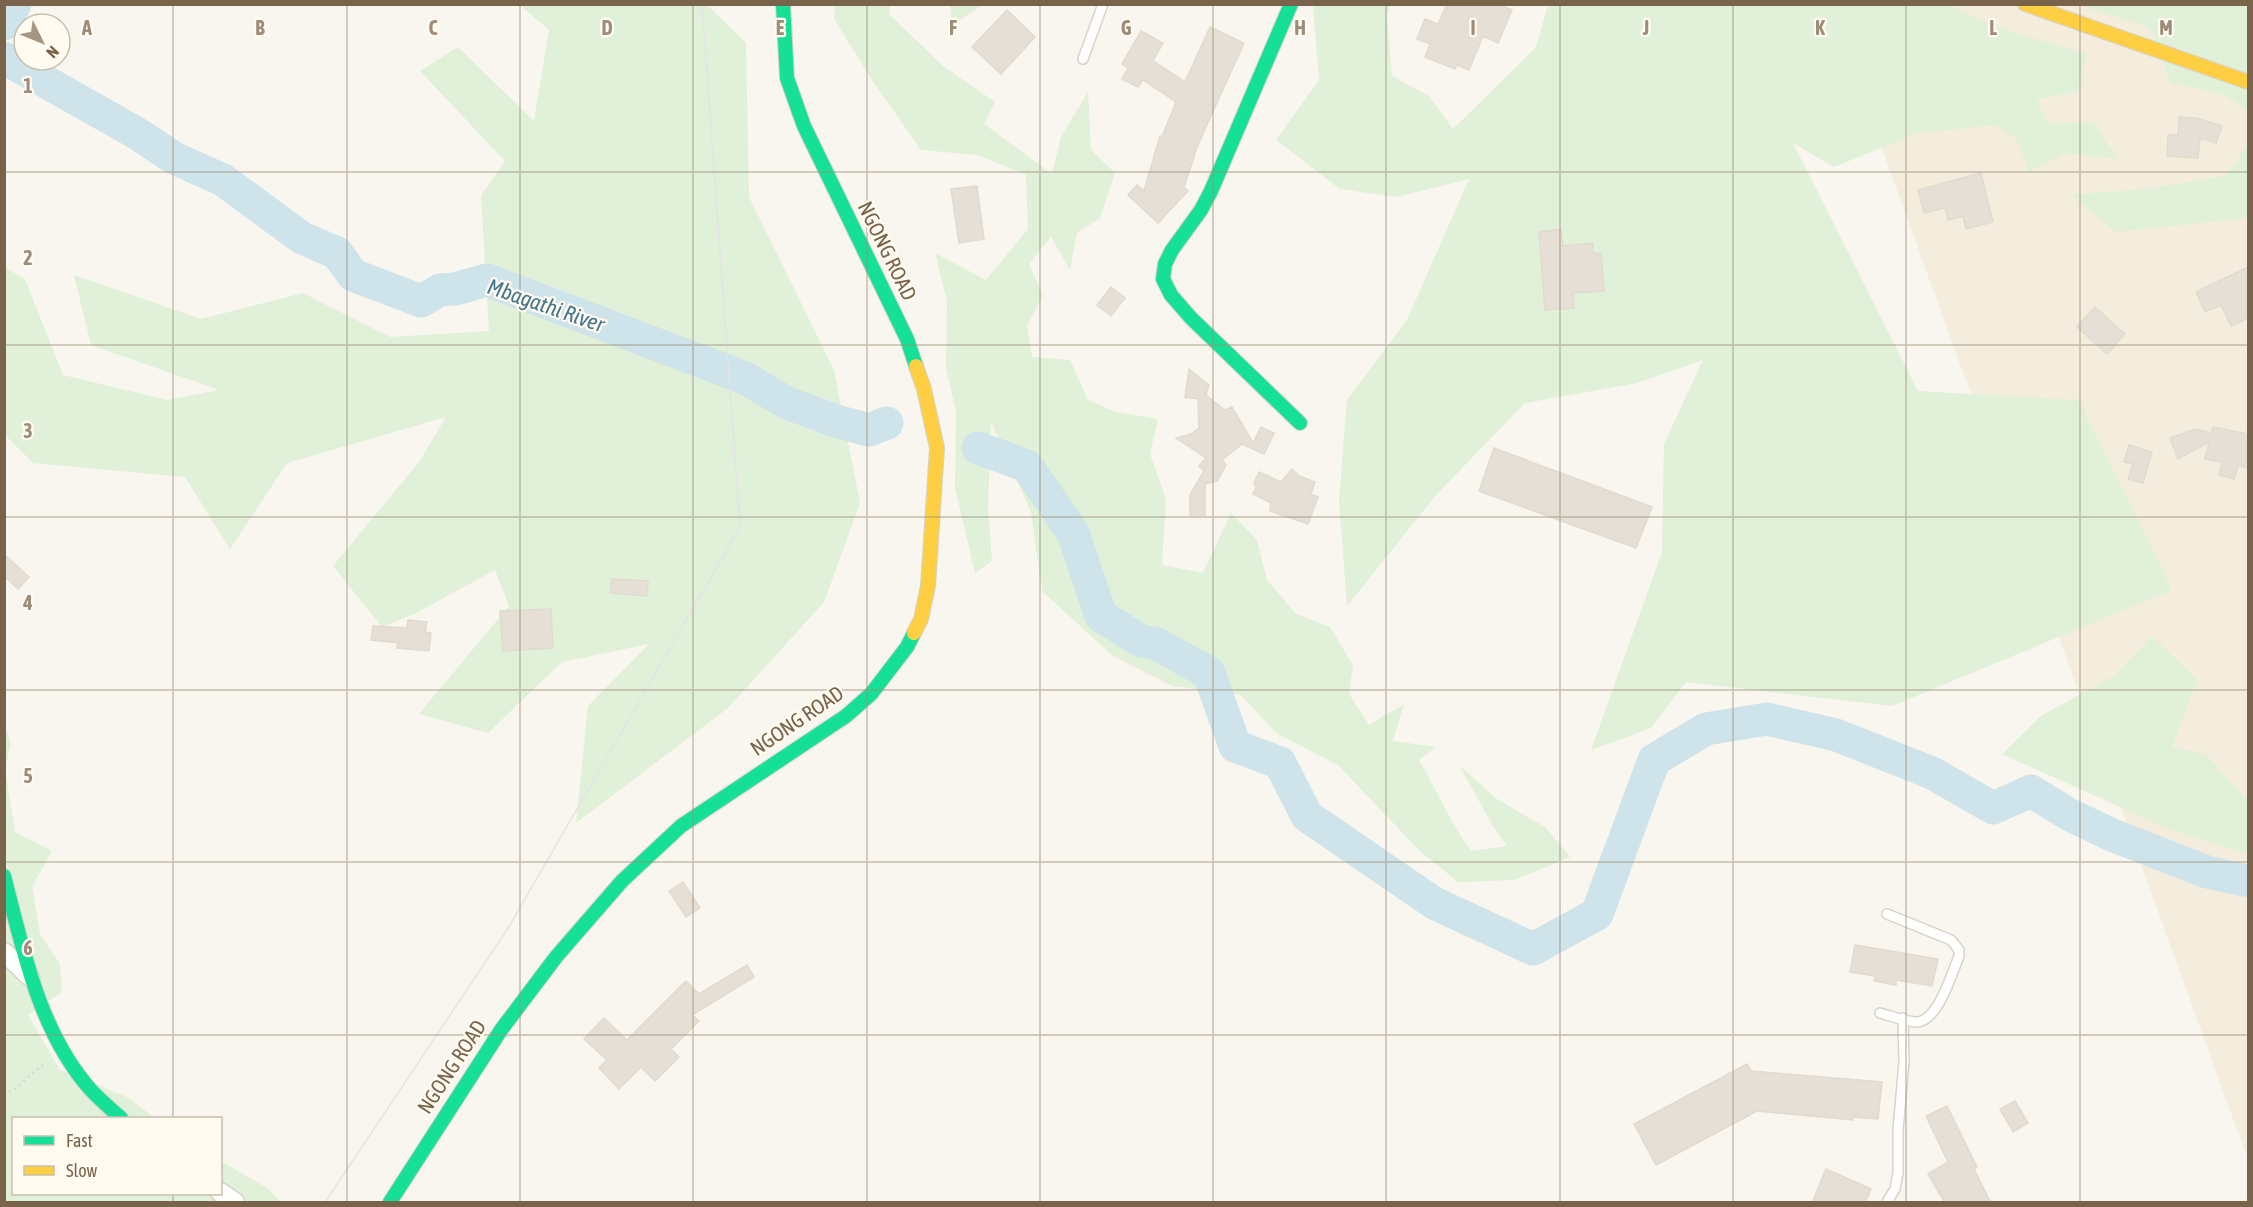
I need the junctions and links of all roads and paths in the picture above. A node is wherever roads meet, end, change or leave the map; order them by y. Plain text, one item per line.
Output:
1 (783, 4) edge
2 (1103, 4) edge
3 (1291, 4) edge
4 (2025, 4) edge
5 (1083, 58) dead end
6 (2248, 82) edge
7 (1300, 423) dead end
8 (4, 876) edge
9 (1887, 914) dead end
10 (4, 952) edge
11 (31, 979) junction
12 (1880, 1013) dead end
13 (1903, 1018) junction
14 (60, 1046) junction
15 (4, 1095) edge
16 (119, 1117) edge
17 (222, 1193) edge
18 (235, 1203) edge
19 (390, 1203) edge
20 (1887, 1203) edge

1 - 19 main road, NGONG ROAD
2 - 5 lane
3 - 7 main road
4 - 6 main road
8 - 11 main road
9 - 13 lane
10 - 11 street
11 - 14 main road
12 - 13 lane
13 - 20 lane
14 - 15 path
14 - 16 main road
17 - 18 street

